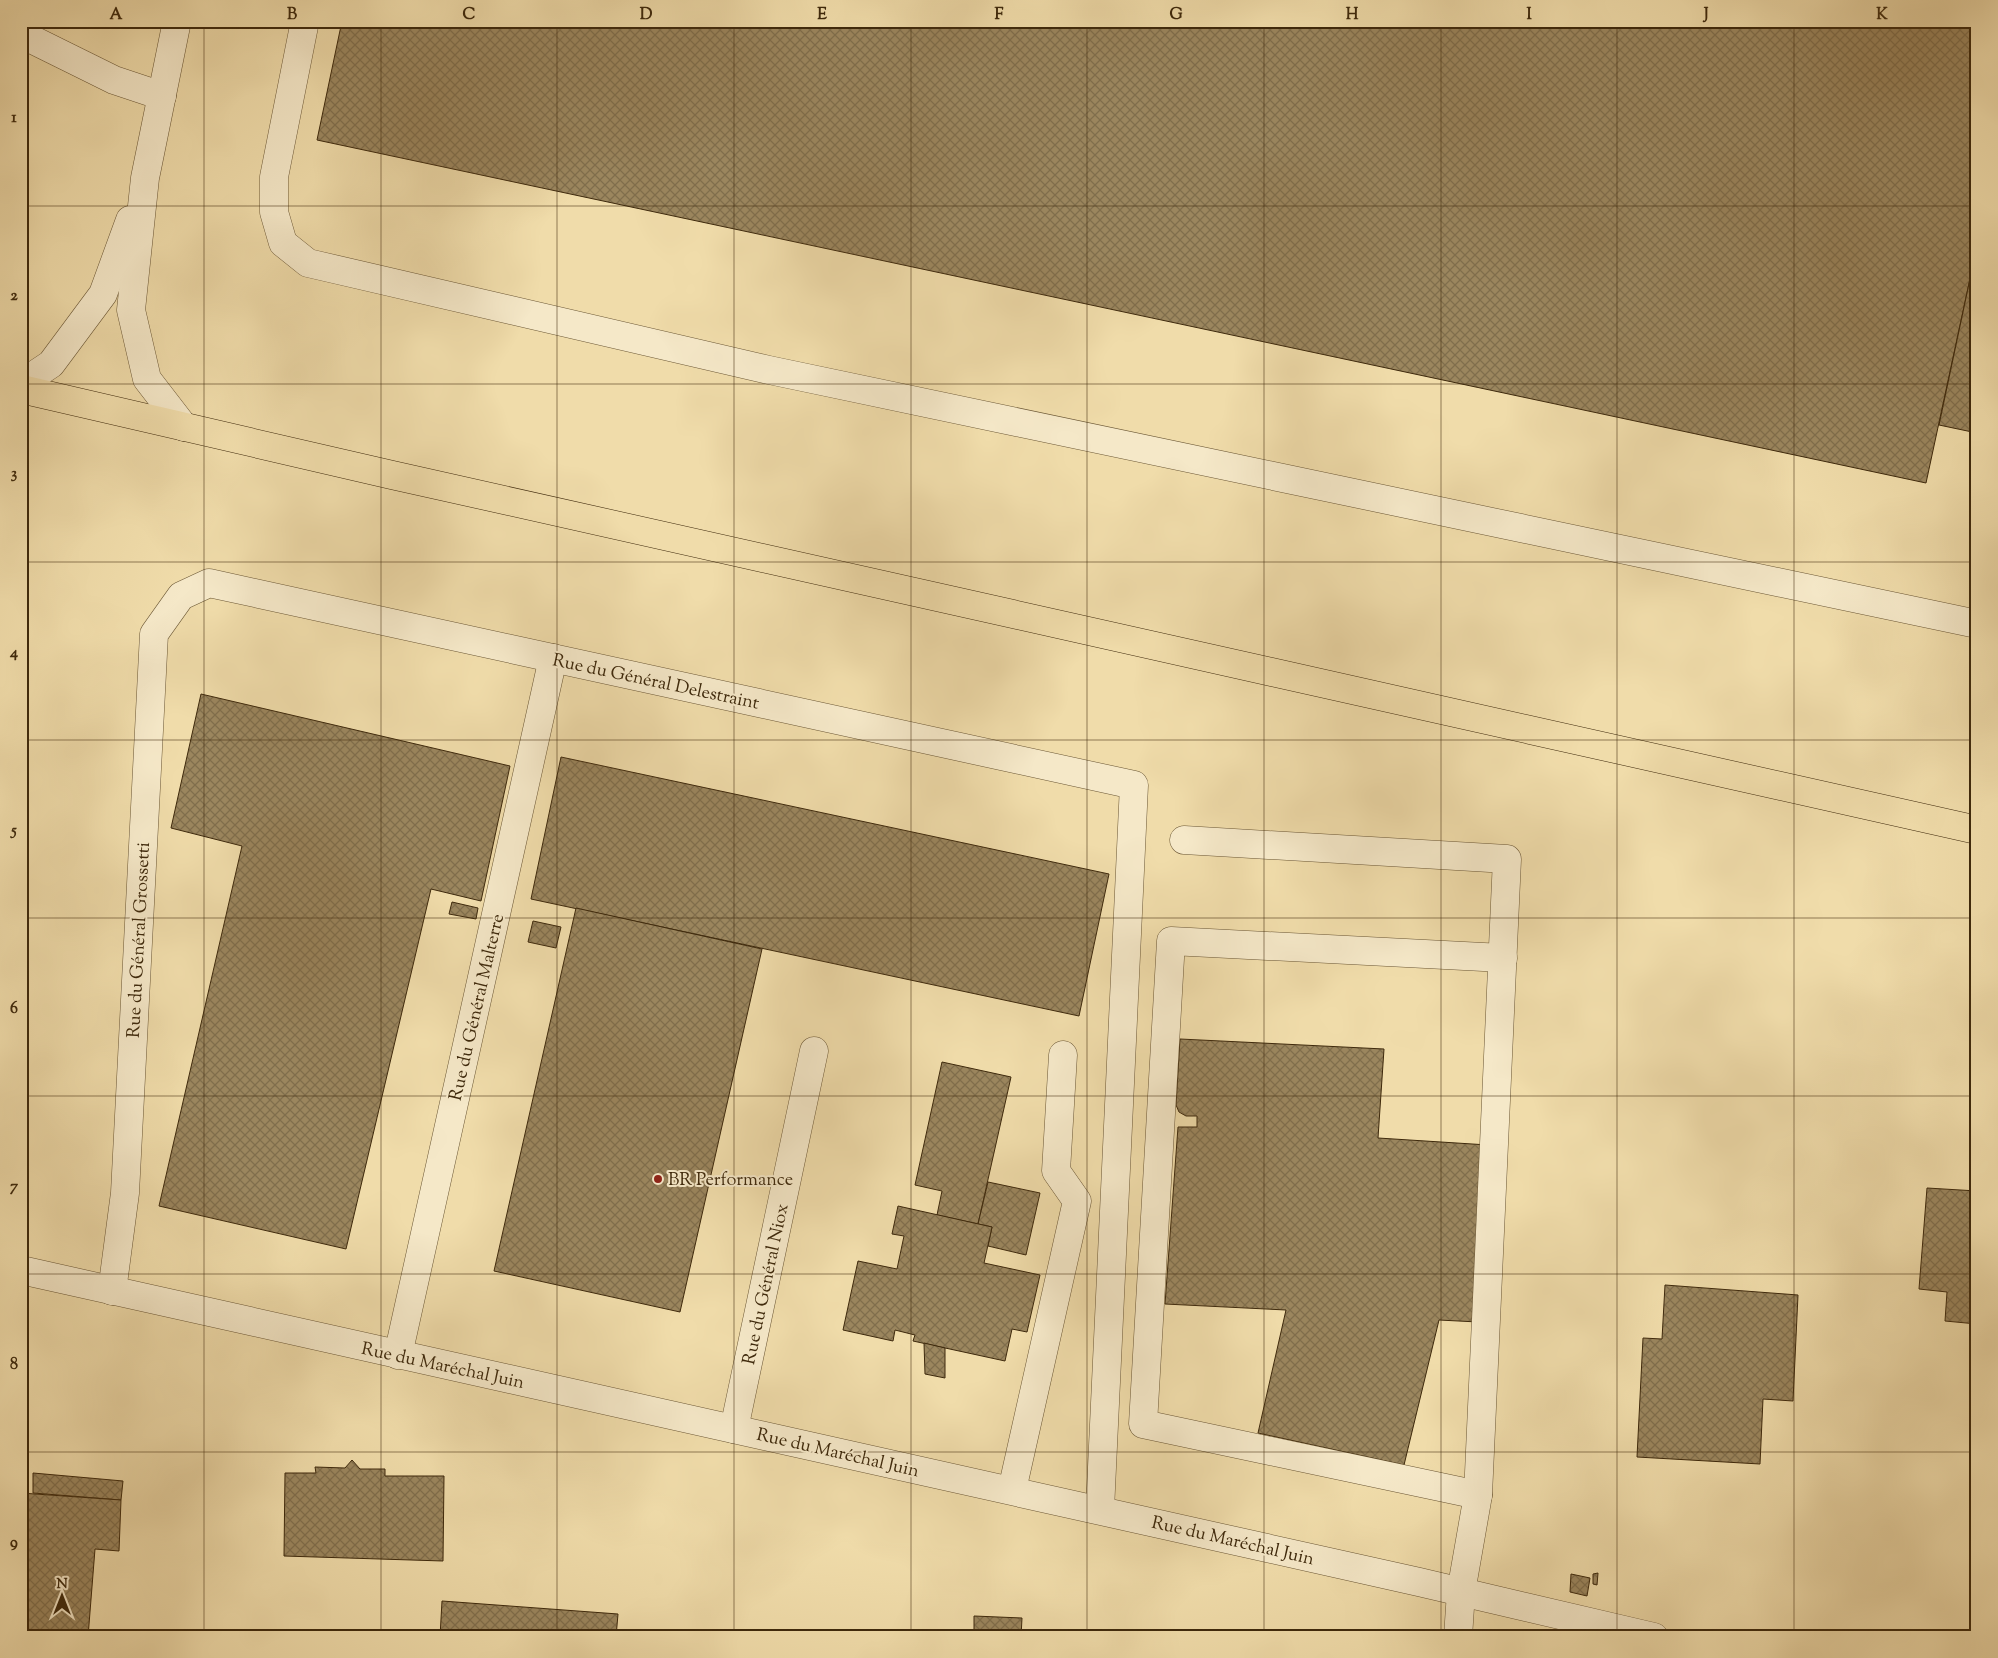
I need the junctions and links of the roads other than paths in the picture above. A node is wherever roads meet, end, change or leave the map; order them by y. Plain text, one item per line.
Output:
1 (177, 21) edge
2 (305, 21) edge
3 (21, 34) edge
4 (162, 96) junction
5 (145, 178) junction
6 (21, 384) edge
7 (21, 389) edge
8 (184, 428) junction
9 (181, 596) joint
10 (1977, 624) edge
11 (554, 658) junction
12 (1976, 830) edge
13 (1184, 840) dead end
14 (1503, 958) junction
15 (814, 1051) dead end
16 (1063, 1055) dead end
17 (21, 1270) edge
18 (112, 1291) junction
19 (398, 1355) junction
20 (734, 1428) junction
21 (1012, 1490) junction
22 (1478, 1495) junction
23 (1100, 1510) junction
24 (1461, 1592) junction
25 (1458, 1637) edge
26 (1654, 1637) edge

1 - 4 street
2 - 10 street
3 - 4 street
4 - 5 street
5 - 6 street
5 - 8 street
7 - 8 main road
8 - 12 main road
9 - 11 street, Rue du Général Delestraint
9 - 18 street, Rue du Général Grossetti
11 - 19 street, Rue du Général Malterre
11 - 23 street, Rue du Général Delestraint
13 - 14 street
14 - 22 street
14 - 22 street
15 - 20 street, Rue du Général Niox
16 - 21 street
17 - 18 street, Rue du Maréchal Juin
18 - 19 street, Rue du Maréchal Juin
19 - 20 street, Rue du Maréchal Juin
20 - 21 street, Rue du Maréchal Juin
21 - 23 street, Rue du Maréchal Juin
22 - 24 street
23 - 24 street, Rue du Maréchal Juin
24 - 25 street
24 - 26 street, Rue du Maréchal Juin

